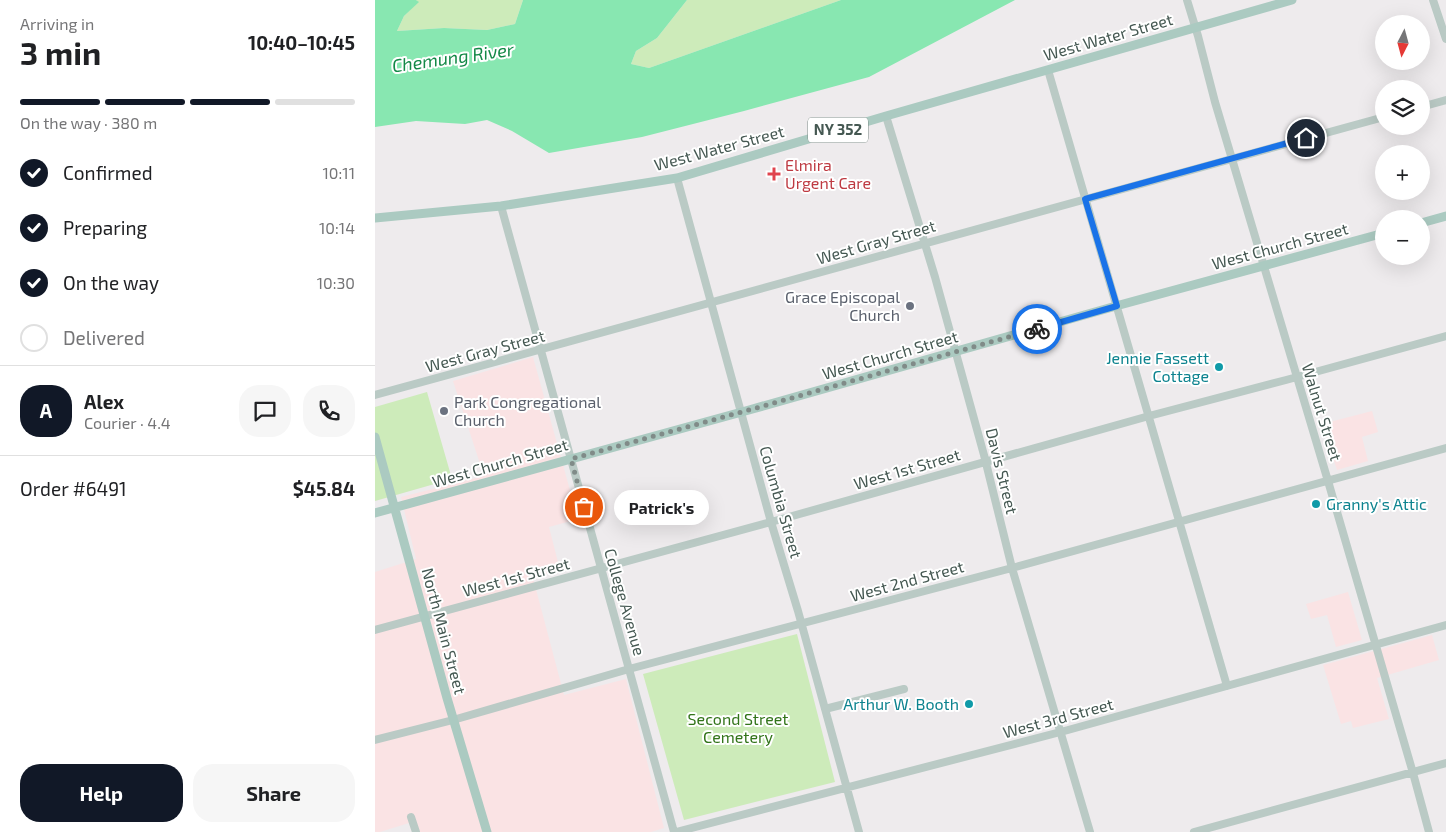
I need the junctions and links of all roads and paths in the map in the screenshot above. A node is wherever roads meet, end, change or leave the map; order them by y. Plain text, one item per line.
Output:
1 (1187, 0) edge
2 (1293, 0) edge
3 (1433, 0) edge
4 (1196, 28) junction
5 (1446, 39) edge
6 (1048, 70) junction
7 (1446, 100) edge
8 (1430, 104) edge
9 (886, 116) junction
10 (1375, 119) edge
11 (1231, 159) junction
12 (677, 178) junction
13 (1085, 199) junction
14 (501, 206) junction
15 (1446, 216) edge
16 (375, 218) edge
17 (1430, 220) edge
18 (1375, 235) edge
19 (925, 243) junction
20 (1265, 266) junction
21 (711, 303) junction
22 (1117, 306) junction
23 (1446, 336) edge
24 (540, 350) junction
25 (956, 352) junction
26 (1298, 377) junction
27 (375, 395) edge
28 (741, 412) junction
29 (1149, 416) junction
30 (375, 437) edge
31 (1446, 448) edge
32 (571, 459) junction
33 (985, 461) junction
34 (1328, 481) junction
35 (394, 508) junction
36 (375, 514) edge
37 (1179, 521) junction
38 (771, 522) junction
39 (601, 568) junction
40 (1012, 568) junction
41 (424, 616) junction
42 (801, 623) junction
43 (1446, 625) edge
44 (375, 630) edge
45 (1376, 644) junction
46 (629, 669) junction
47 (1227, 686) junction
48 (904, 689) dead end
49 (825, 709) junction
50 (453, 720) junction
51 (1061, 732) junction
52 (375, 740) edge
53 (1446, 763) edge
54 (1413, 773) junction
55 (847, 788) junction
56 (411, 817) dead end
57 (416, 832) edge
58 (487, 832) edge
59 (675, 832) edge
60 (859, 832) edge
61 (1090, 832) edge
62 (1194, 832) edge
63 (1429, 832) edge

1 - 4 street, Walnut Street
2 - 4 main road, West Water Street / NY 352
3 - 5 street
4 - 6 main road, West Water Street / NY 352
4 - 11 street, Walnut Street
6 - 9 main road, West Water Street / NY 352
6 - 13 street
7 - 8 street
9 - 12 main road, West Water Street / NY 352
9 - 19 street, Davis Street
10 - 11 street, West Gray Street
11 - 13 street, West Gray Street
11 - 20 street, Walnut Street
12 - 14 main road, West Water Street / NY 352
12 - 21 street, Columbia Street
13 - 19 street, West Gray Street
13 - 22 street
14 - 16 main road, West Water Street / NY 352
14 - 24 street, College Avenue
15 - 17 main road
18 - 20 main road, West Church Street
19 - 21 street, West Gray Street
19 - 25 street, Davis Street
20 - 22 main road, West Church Street
20 - 26 street, Walnut Street
21 - 24 street, West Gray Street
21 - 28 street, Columbia Street
22 - 25 main road, West Church Street
22 - 29 street
23 - 26 street, West 1st Street
24 - 27 street, West Gray Street
24 - 32 street, College Avenue
25 - 28 main road, West Church Street
25 - 33 street, Davis Street
26 - 29 street, West 1st Street
26 - 34 street, Walnut Street
28 - 32 main road, West Church Street
28 - 38 street, Columbia Street
29 - 33 street, West 1st Street
29 - 37 street
30 - 35 main road, North Main Street
31 - 34 street, West 2nd Street
32 - 35 main road, West Church Street
32 - 39 street, College Avenue
33 - 38 street, West 1st Street
33 - 40 street, Davis Street
34 - 37 street, West 2nd Street
34 - 45 street, Walnut Street
35 - 36 main road, West Church Street
35 - 41 main road, North Main Street
37 - 40 street, West 2nd Street
37 - 47 street
38 - 39 street, West 1st Street
38 - 42 street, Columbia Street
39 - 41 street, West 1st Street
39 - 46 street, College Avenue
40 - 42 street, West 2nd Street
40 - 51 street, Davis Street
41 - 44 street, West 1st Street
41 - 50 main road, North Main Street
42 - 46 street, West 2nd Street
42 - 49 street, Columbia Street
43 - 45 street, West 3rd Street
45 - 47 street, West 3rd Street
45 - 54 street, Walnut Street
46 - 50 street, West 2nd Street
46 - 59 street, College Avenue
47 - 51 street, West 3rd Street
48 - 49 street
49 - 55 street, Columbia Street
50 - 52 street, West 2nd Street
50 - 58 main road, North Main Street
51 - 55 street, West 3rd Street
51 - 61 street, Davis Street
53 - 54 street
54 - 62 street
54 - 63 street, Walnut Street
55 - 59 street, West 3rd Street
55 - 60 street, Columbia Street
56 - 57 street

